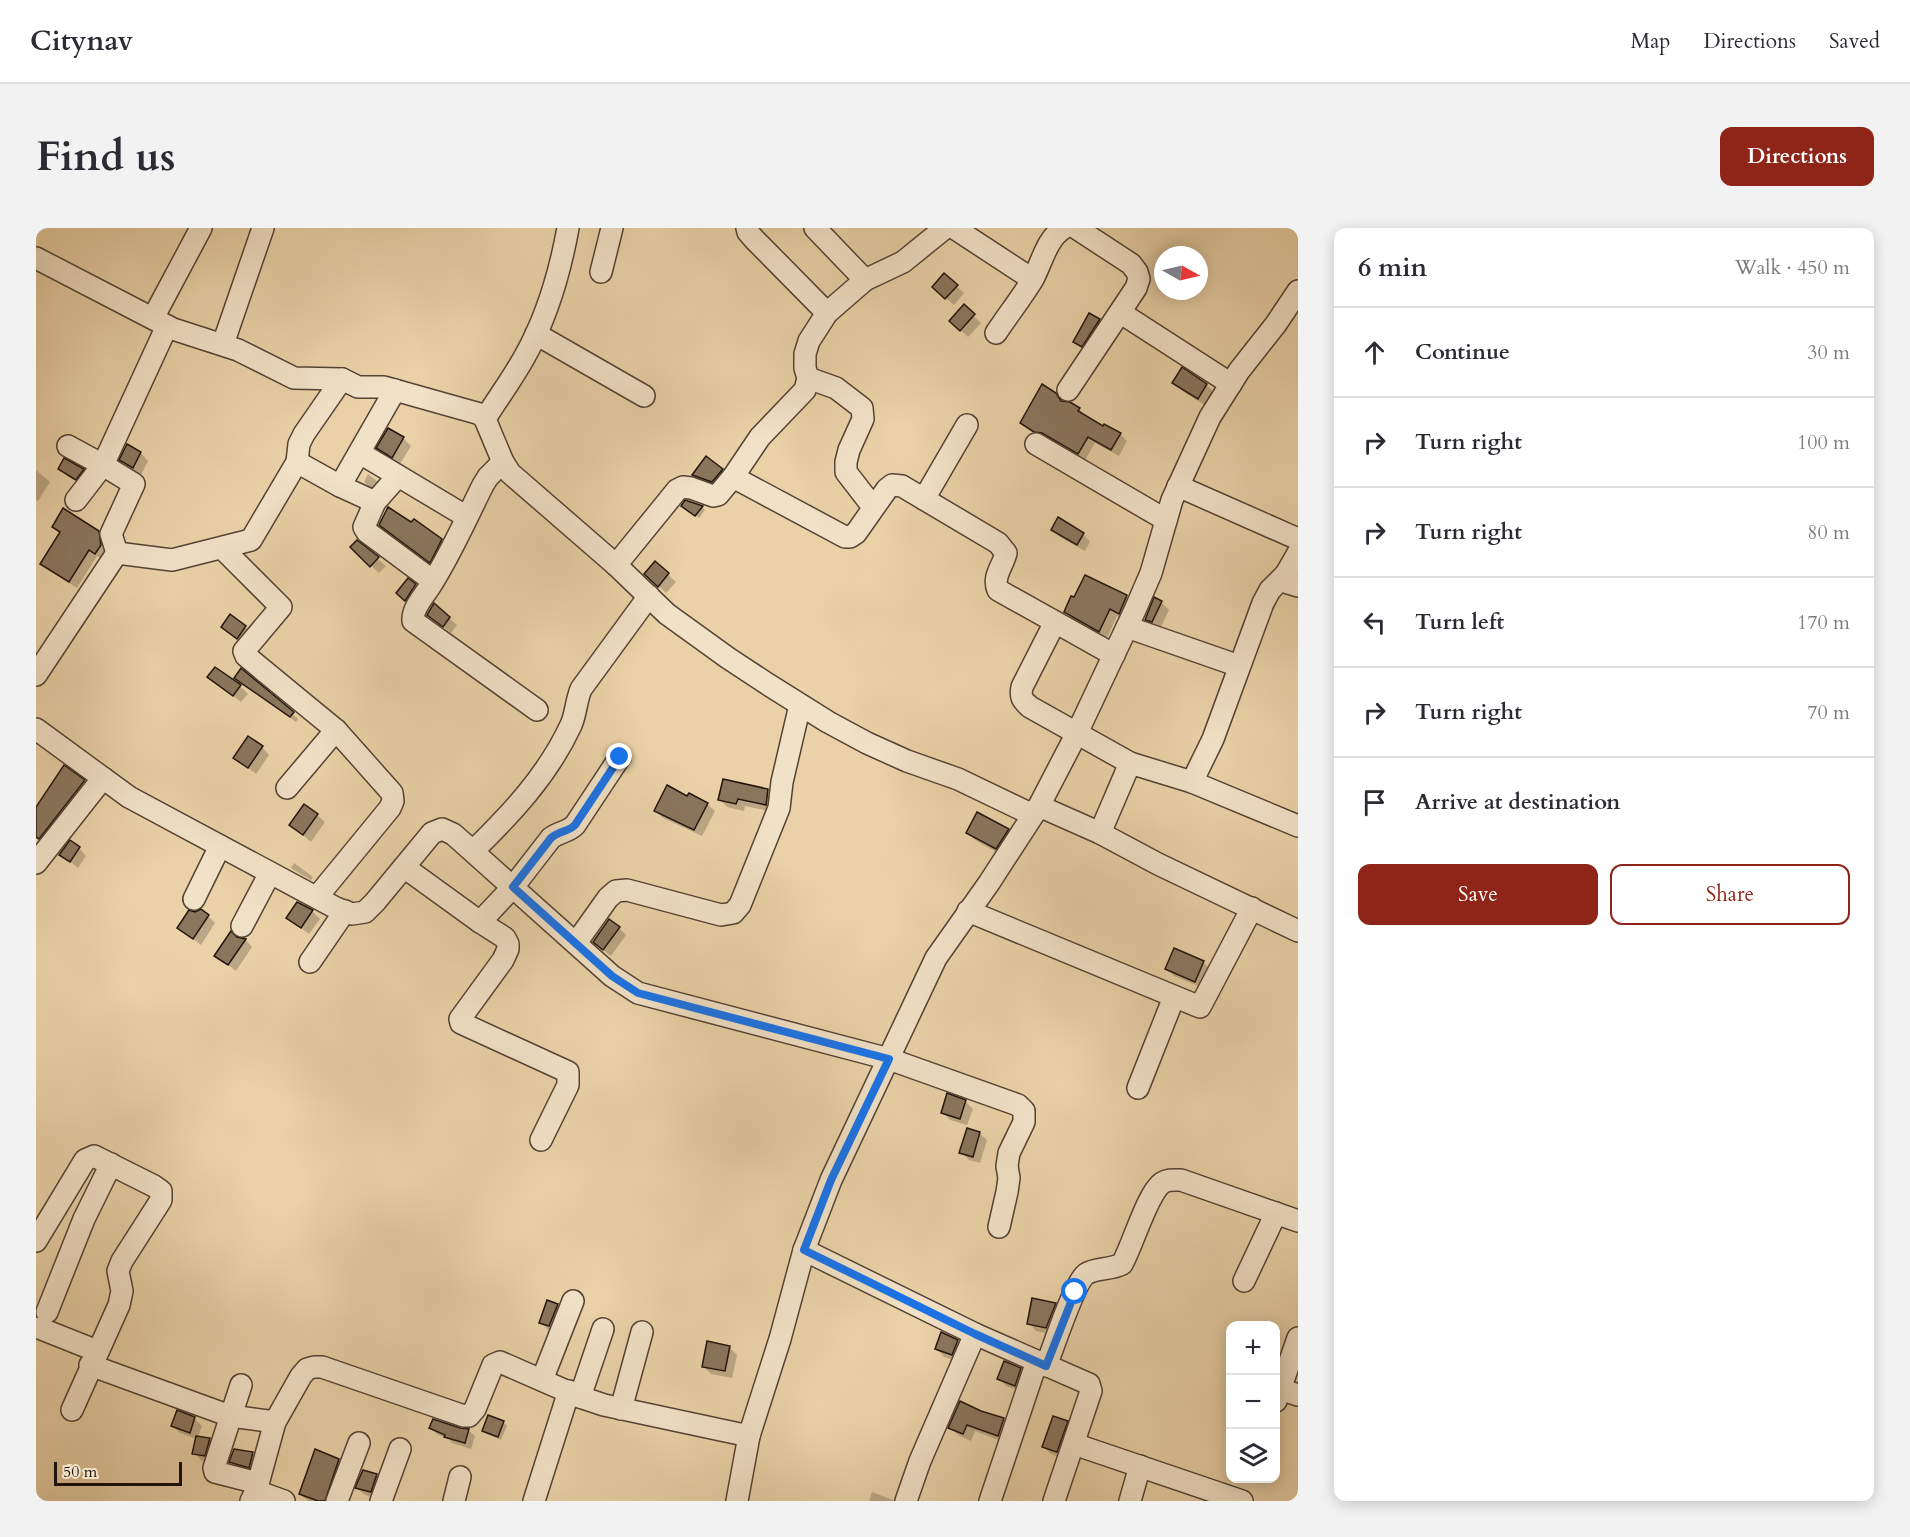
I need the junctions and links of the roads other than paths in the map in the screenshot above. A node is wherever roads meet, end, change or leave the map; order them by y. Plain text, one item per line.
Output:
1 (201, 228) edge
2 (263, 228) edge
3 (568, 228) edge
4 (612, 228) edge
5 (747, 228) edge
6 (815, 228) edge
7 (945, 228) edge
8 (954, 228) edge
9 (1065, 228) edge
10 (1076, 228) edge
11 (36, 258) edge
12 (601, 272) dead end
13 (1032, 279) junction
14 (865, 280) junction
15 (1297, 295) edge
16 (827, 313) junction
17 (1121, 313) junction
18 (160, 322) junction
19 (996, 333) dead end
20 (536, 334) junction
21 (223, 344) junction
22 (808, 378) junction
23 (342, 379) junction
24 (1231, 384) junction
25 (395, 390) junction
26 (1068, 390) dead end
27 (644, 396) dead end
28 (485, 419) junction
29 (967, 425) dead end
30 (1036, 444) dead end
31 (68, 446) dead end
32 (360, 453) junction
33 (297, 462) junction
34 (503, 462) junction
35 (103, 465) junction
36 (398, 476) junction
37 (733, 477) junction
38 (340, 486) junction
39 (1178, 486) junction
40 (924, 499) junction
41 (76, 500) dead end
42 (375, 502) junction
43 (873, 507) junction
44 (467, 516) junction
45 (1166, 520) junction
46 (1298, 539) edge
47 (222, 548) junction
48 (117, 553) junction
49 (1298, 553) edge
50 (616, 565) junction
51 (1292, 580) edge
52 (433, 581) junction
53 (649, 596) junction
54 (1055, 622) junction
55 (1127, 627) junction
56 (1114, 655) junction
57 (1239, 666) junction
58 (36, 675) edge
59 (800, 705) junction
60 (537, 710) dead end
61 (36, 729) edge
62 (336, 730) junction
63 (1077, 733) junction
64 (620, 757) dead end
65 (1130, 762) junction
66 (103, 778) junction
67 (1192, 782) junction
68 (287, 788) dead end
69 (1036, 811) junction
70 (1298, 826) edge
71 (1100, 833) junction
72 (220, 846) junction
73 (473, 851) junction
74 (36, 863) edge
75 (404, 867) junction
76 (270, 873) junction
77 (513, 887) junction
78 (317, 897) junction
79 (194, 899) dead end
80 (1252, 908) junction
81 (345, 911) junction
82 (968, 911) junction
83 (480, 922) junction
84 (242, 926) dead end
85 (1298, 931) edge
86 (576, 943) junction
87 (310, 962) dead end
88 (1174, 997) junction
89 (889, 1059) junction
90 (1138, 1088) dead end
91 (541, 1140) dead end
92 (111, 1164) junction
93 (1276, 1213) junction
94 (1298, 1221) edge
95 (999, 1227) dead end
96 (36, 1242) edge
97 (804, 1250) junction
98 (1244, 1281) dead end
99 (573, 1301) dead end
100 (39, 1319) edge
101 (603, 1329) dead end
102 (642, 1332) dead end
103 (975, 1334) junction
104 (1298, 1338) edge
105 (94, 1358) junction
106 (1042, 1364) junction
107 (542, 1380) junction
108 (241, 1385) dead end
109 (574, 1394) junction
110 (1284, 1395) edge
111 (621, 1409) junction
112 (72, 1410) dead end
113 (230, 1416) junction
114 (275, 1422) junction
115 (749, 1436) junction
116 (359, 1443) dead end
117 (1074, 1444) junction
118 (400, 1449) dead end
119 (1140, 1466) junction
120 (460, 1477) dead end
121 (255, 1492) edge
122 (742, 1500) edge
123 (284, 1501) edge
124 (337, 1501) edge
125 (381, 1501) edge
126 (454, 1501) edge
127 (534, 1501) edge
128 (906, 1501) edge
129 (990, 1501) edge
130 (1054, 1501) edge
131 (1130, 1501) edge
132 (1242, 1501) edge

1 - 18 street
2 - 21 street
3 - 20 street
4 - 12 street
5 - 16 street
6 - 14 street
7 - 14 street
8 - 13 street
9 - 13 street
10 - 17 street
11 - 18 street
13 - 19 street
14 - 16 street
15 - 24 street
16 - 22 street
17 - 24 street
17 - 26 street
18 - 21 street
18 - 35 street
20 - 27 street
20 - 28 street
21 - 23 street
22 - 37 street
22 - 43 street
23 - 25 street
23 - 33 street
24 - 39 street
25 - 28 street
25 - 32 street
28 - 34 street
29 - 40 street
30 - 45 street
31 - 35 street
32 - 36 street
32 - 38 street
33 - 38 street
33 - 47 street
34 - 44 street
34 - 50 street
35 - 41 street
35 - 48 street
36 - 42 street
36 - 44 street
37 - 43 street
37 - 50 street
38 - 42 street
39 - 45 street
39 - 46 street
40 - 43 street
40 - 54 street
42 - 52 street
44 - 52 street
45 - 55 street
47 - 48 street
47 - 62 street
48 - 58 street
49 - 51 street
50 - 53 street
51 - 57 street
52 - 60 street
53 - 59 street
53 - 73 street
54 - 56 street
54 - 63 street
55 - 56 street
55 - 57 street
56 - 63 street
57 - 67 street
59 - 69 street
59 - 86 street
61 - 66 street
62 - 68 street
62 - 78 street
63 - 65 street
63 - 69 street
64 - 77 street
65 - 67 street
65 - 71 street
66 - 72 street
66 - 74 street
67 - 70 street
69 - 71 street
69 - 82 street
71 - 80 street
72 - 76 street
72 - 79 street
73 - 75 street
73 - 77 street
75 - 81 street
75 - 83 street
76 - 78 street
76 - 84 street
77 - 83 street
77 - 86 street
78 - 81 street
80 - 85 street
80 - 88 street
81 - 87 street
82 - 88 street
82 - 89 street
83 - 91 street
86 - 89 street
88 - 90 street
89 - 95 street
89 - 97 street
92 - 96 street
92 - 100 street
92 - 105 street
93 - 94 street
93 - 98 street
93 - 106 street
97 - 103 street
97 - 115 street
99 - 107 street
100 - 105 street
101 - 109 street
102 - 111 street
103 - 106 street
103 - 128 street
104 - 110 street
105 - 112 street
105 - 113 street
106 - 117 street
106 - 129 street
107 - 109 street
107 - 114 street
108 - 113 street
109 - 111 street
109 - 127 street
111 - 115 street
113 - 114 street
113 - 121 street
114 - 121 street
115 - 122 street
116 - 124 street
117 - 119 street
117 - 130 street
118 - 125 street
119 - 131 street
119 - 132 street
120 - 126 street
121 - 123 street

